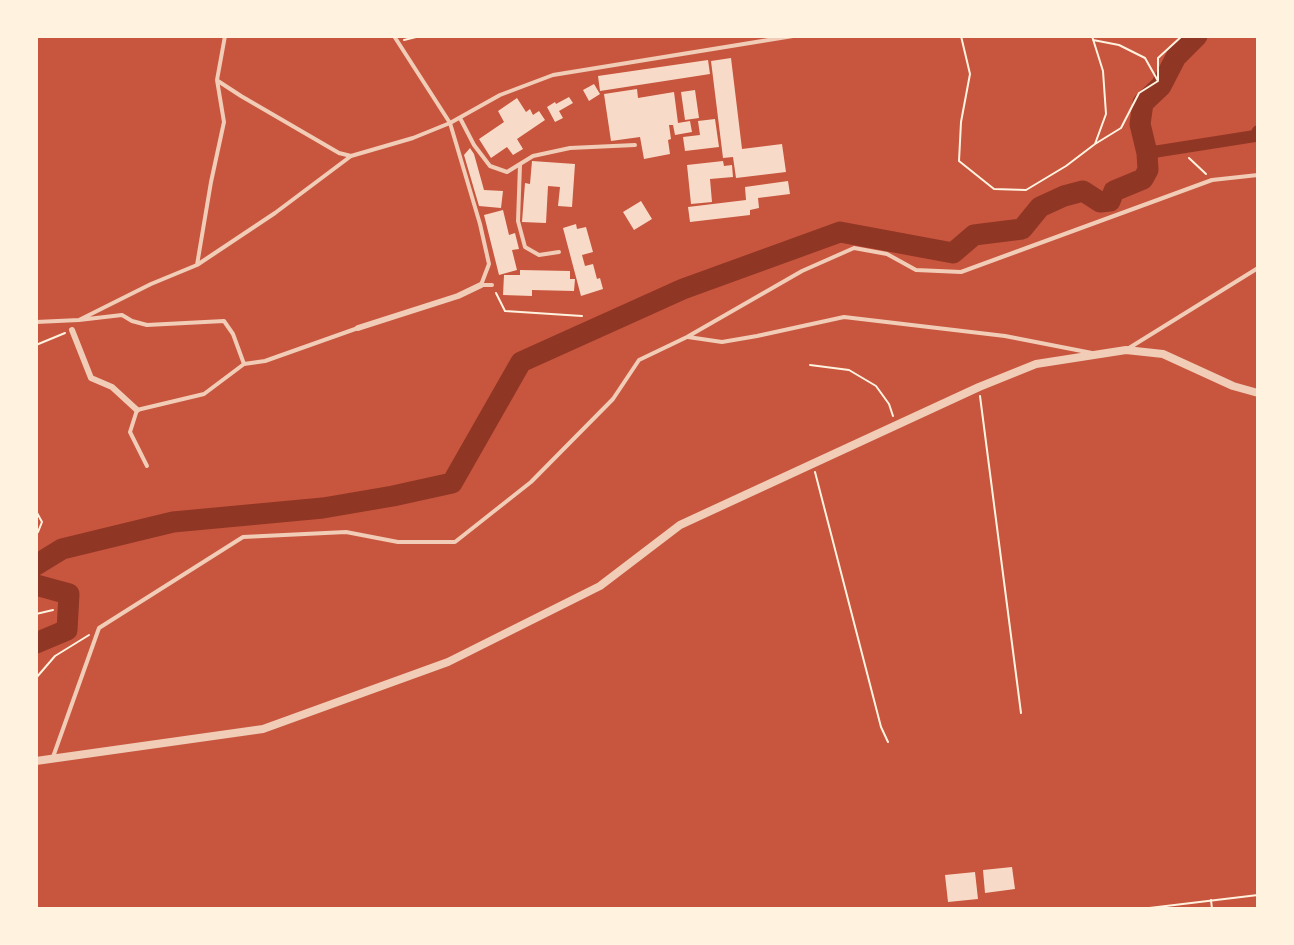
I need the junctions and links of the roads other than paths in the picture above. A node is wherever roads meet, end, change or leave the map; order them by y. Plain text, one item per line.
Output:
1 (225, 36) edge
2 (394, 36) edge
3 (794, 36) edge
4 (217, 80) junction
5 (460, 118) junction
6 (450, 123) junction
7 (635, 145) dead end
8 (351, 156) junction
9 (520, 164) junction
10 (1258, 175) edge
11 (559, 252) dead end
12 (197, 265) junction
13 (1258, 268) edge
14 (481, 285) junction
15 (492, 285) road end
16 (79, 320) junction
17 (36, 322) edge
18 (358, 328) joint
19 (72, 330) road end
20 (687, 337) junction
21 (1126, 350) junction
22 (1097, 354) junction
23 (244, 364) junction
24 (1258, 393) edge
25 (137, 410) junction
26 (147, 466) dead end
27 (52, 759) junction
28 (36, 761) edge

1 - 4 lane
2 - 6 lane
3 - 5 lane
4 - 8 lane
4 - 12 lane
5 - 6 lane
5 - 9 lane
6 - 8 lane
6 - 14 lane
7 - 9 lane
8 - 12 lane
9 - 11 lane
10 - 20 lane
12 - 16 lane
13 - 21 lane
14 - 15 lane
14 - 18 street
16 - 17 lane
16 - 23 lane
18 - 23 lane
19 - 25 street
20 - 22 lane
20 - 27 lane
21 - 22 street
21 - 24 street
22 - 27 street
23 - 25 lane
25 - 26 lane
27 - 28 street

